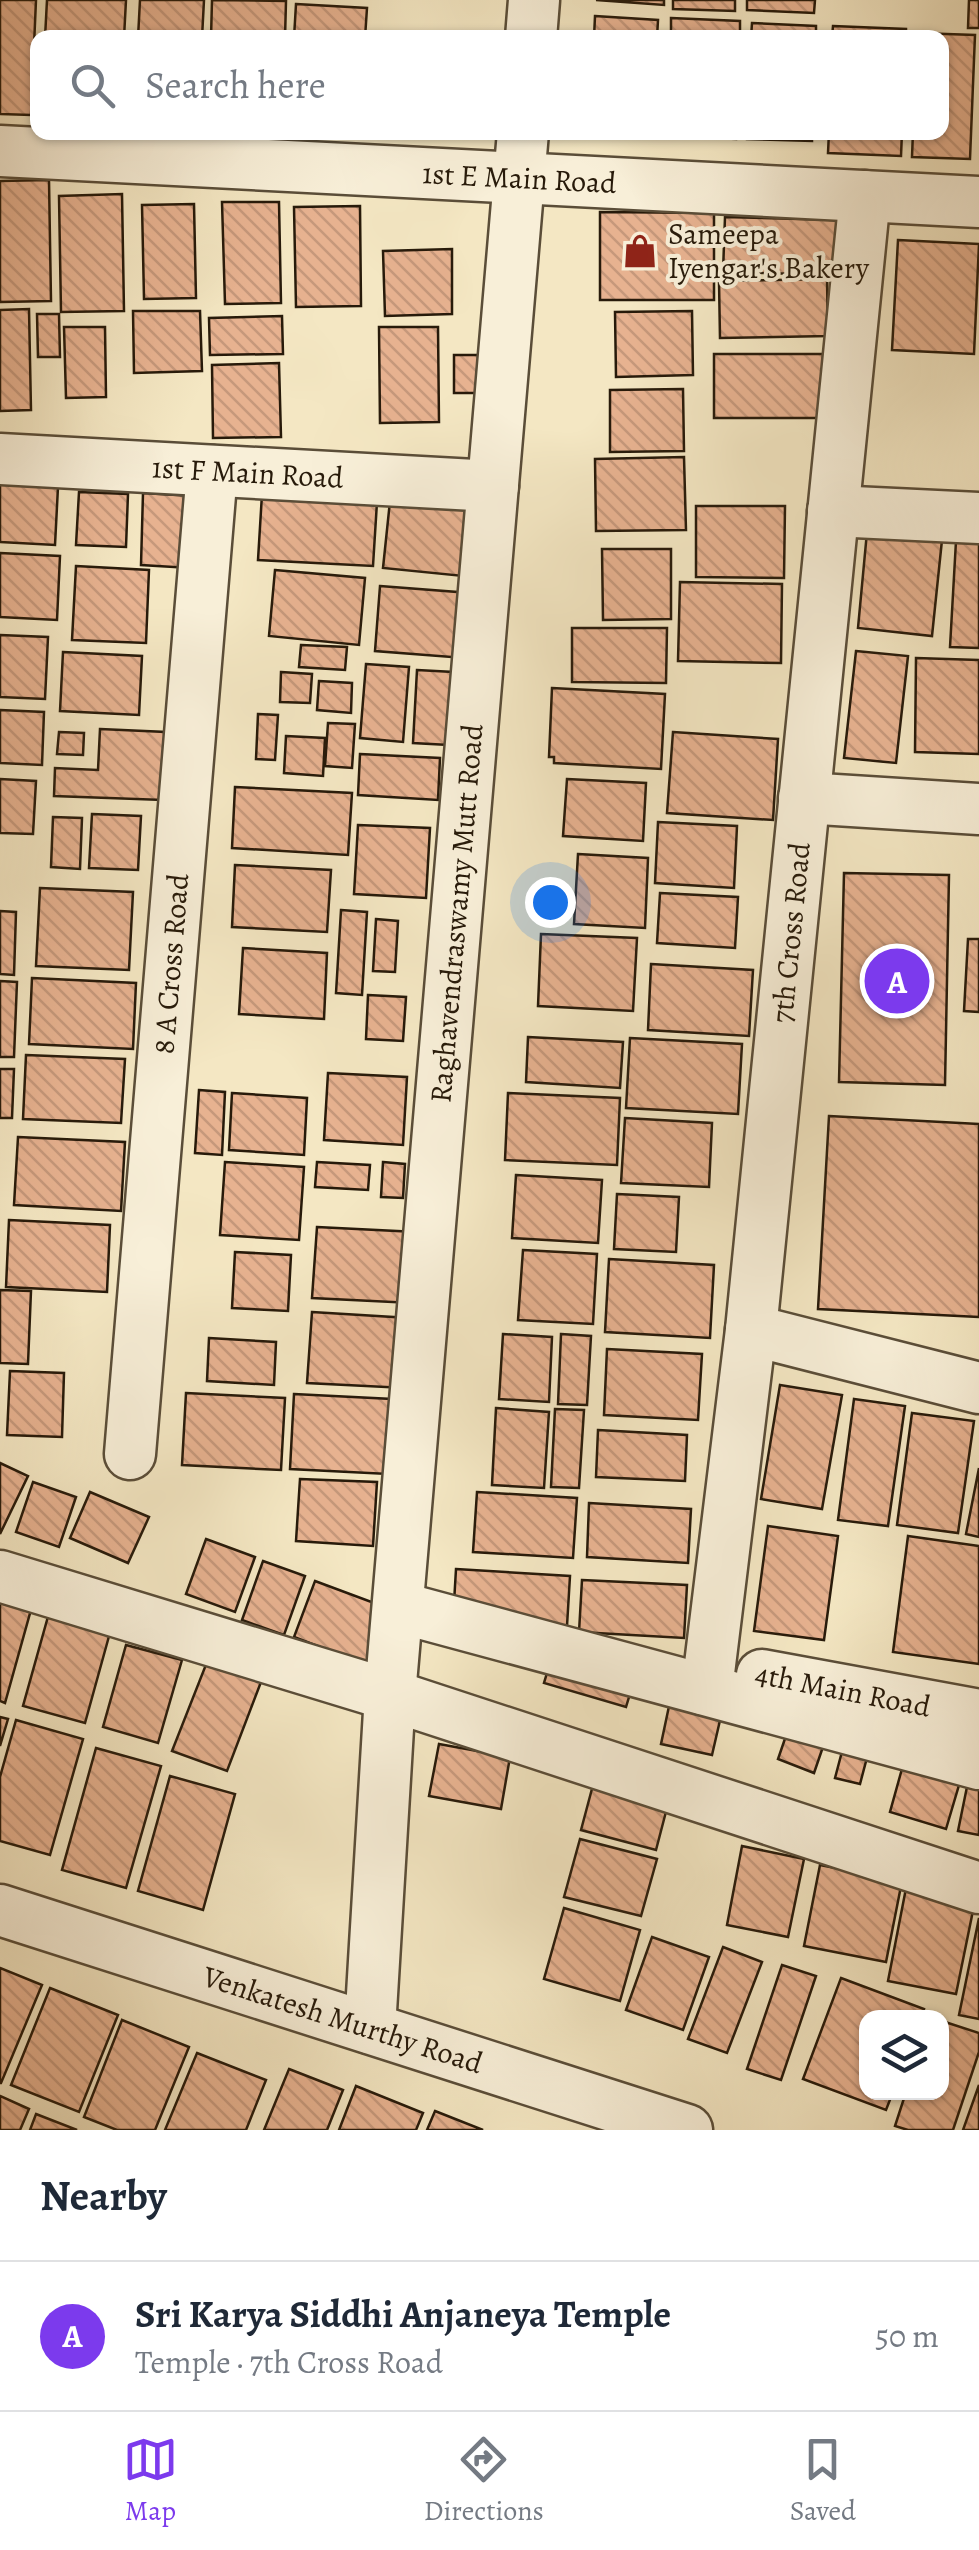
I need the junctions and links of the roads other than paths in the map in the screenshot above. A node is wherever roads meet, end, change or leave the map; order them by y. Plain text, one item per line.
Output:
1 (534, 0) edge
2 (532, 30) edge
3 (0, 151) edge
4 (521, 155) edge
5 (864, 196) junction
6 (979, 202) edge
7 (0, 459) edge
8 (212, 471) junction
9 (492, 486) junction
10 (833, 510) junction
11 (979, 518) edge
12 (804, 798) junction
13 (979, 810) edge
14 (751, 1330) junction
15 (979, 1388) edge
16 (130, 1454) dead end
17 (0, 1576) edge
18 (398, 1608) junction
19 (706, 1677) junction
20 (390, 1694) junction
21 (979, 1716) edge
22 (979, 1764) edge
23 (979, 1888) edge
24 (0, 1910) edge
25 (370, 2028) junction
26 (687, 2130) edge

1 - 2 street
3 - 4 street, 1st E Main Road
4 - 5 street, 1st E Main Road
4 - 9 street, Raghavendraswamy Mutt Road
5 - 6 street, 1st E Main Road
5 - 10 street, 7th Cross Road
7 - 8 street, 1st F Main Road
8 - 9 street, 1st F Main Road
8 - 16 street, 8 A Cross Road
9 - 18 street, Raghavendraswamy Mutt Road
10 - 11 street
10 - 12 street, 7th Cross Road
12 - 13 street
12 - 14 street, 7th Cross Road
14 - 15 street
14 - 19 street, 7th Cross Road
17 - 20 street
18 - 19 street
18 - 20 street, Raghavendraswamy Mutt Road
19 - 21 street, 4th Main Road
19 - 22 street
20 - 23 street
20 - 25 street, Raghavendraswamy Mutt Road
24 - 25 street, Venkatesh Murthy Road
25 - 26 street, Venkatesh Murthy Road

